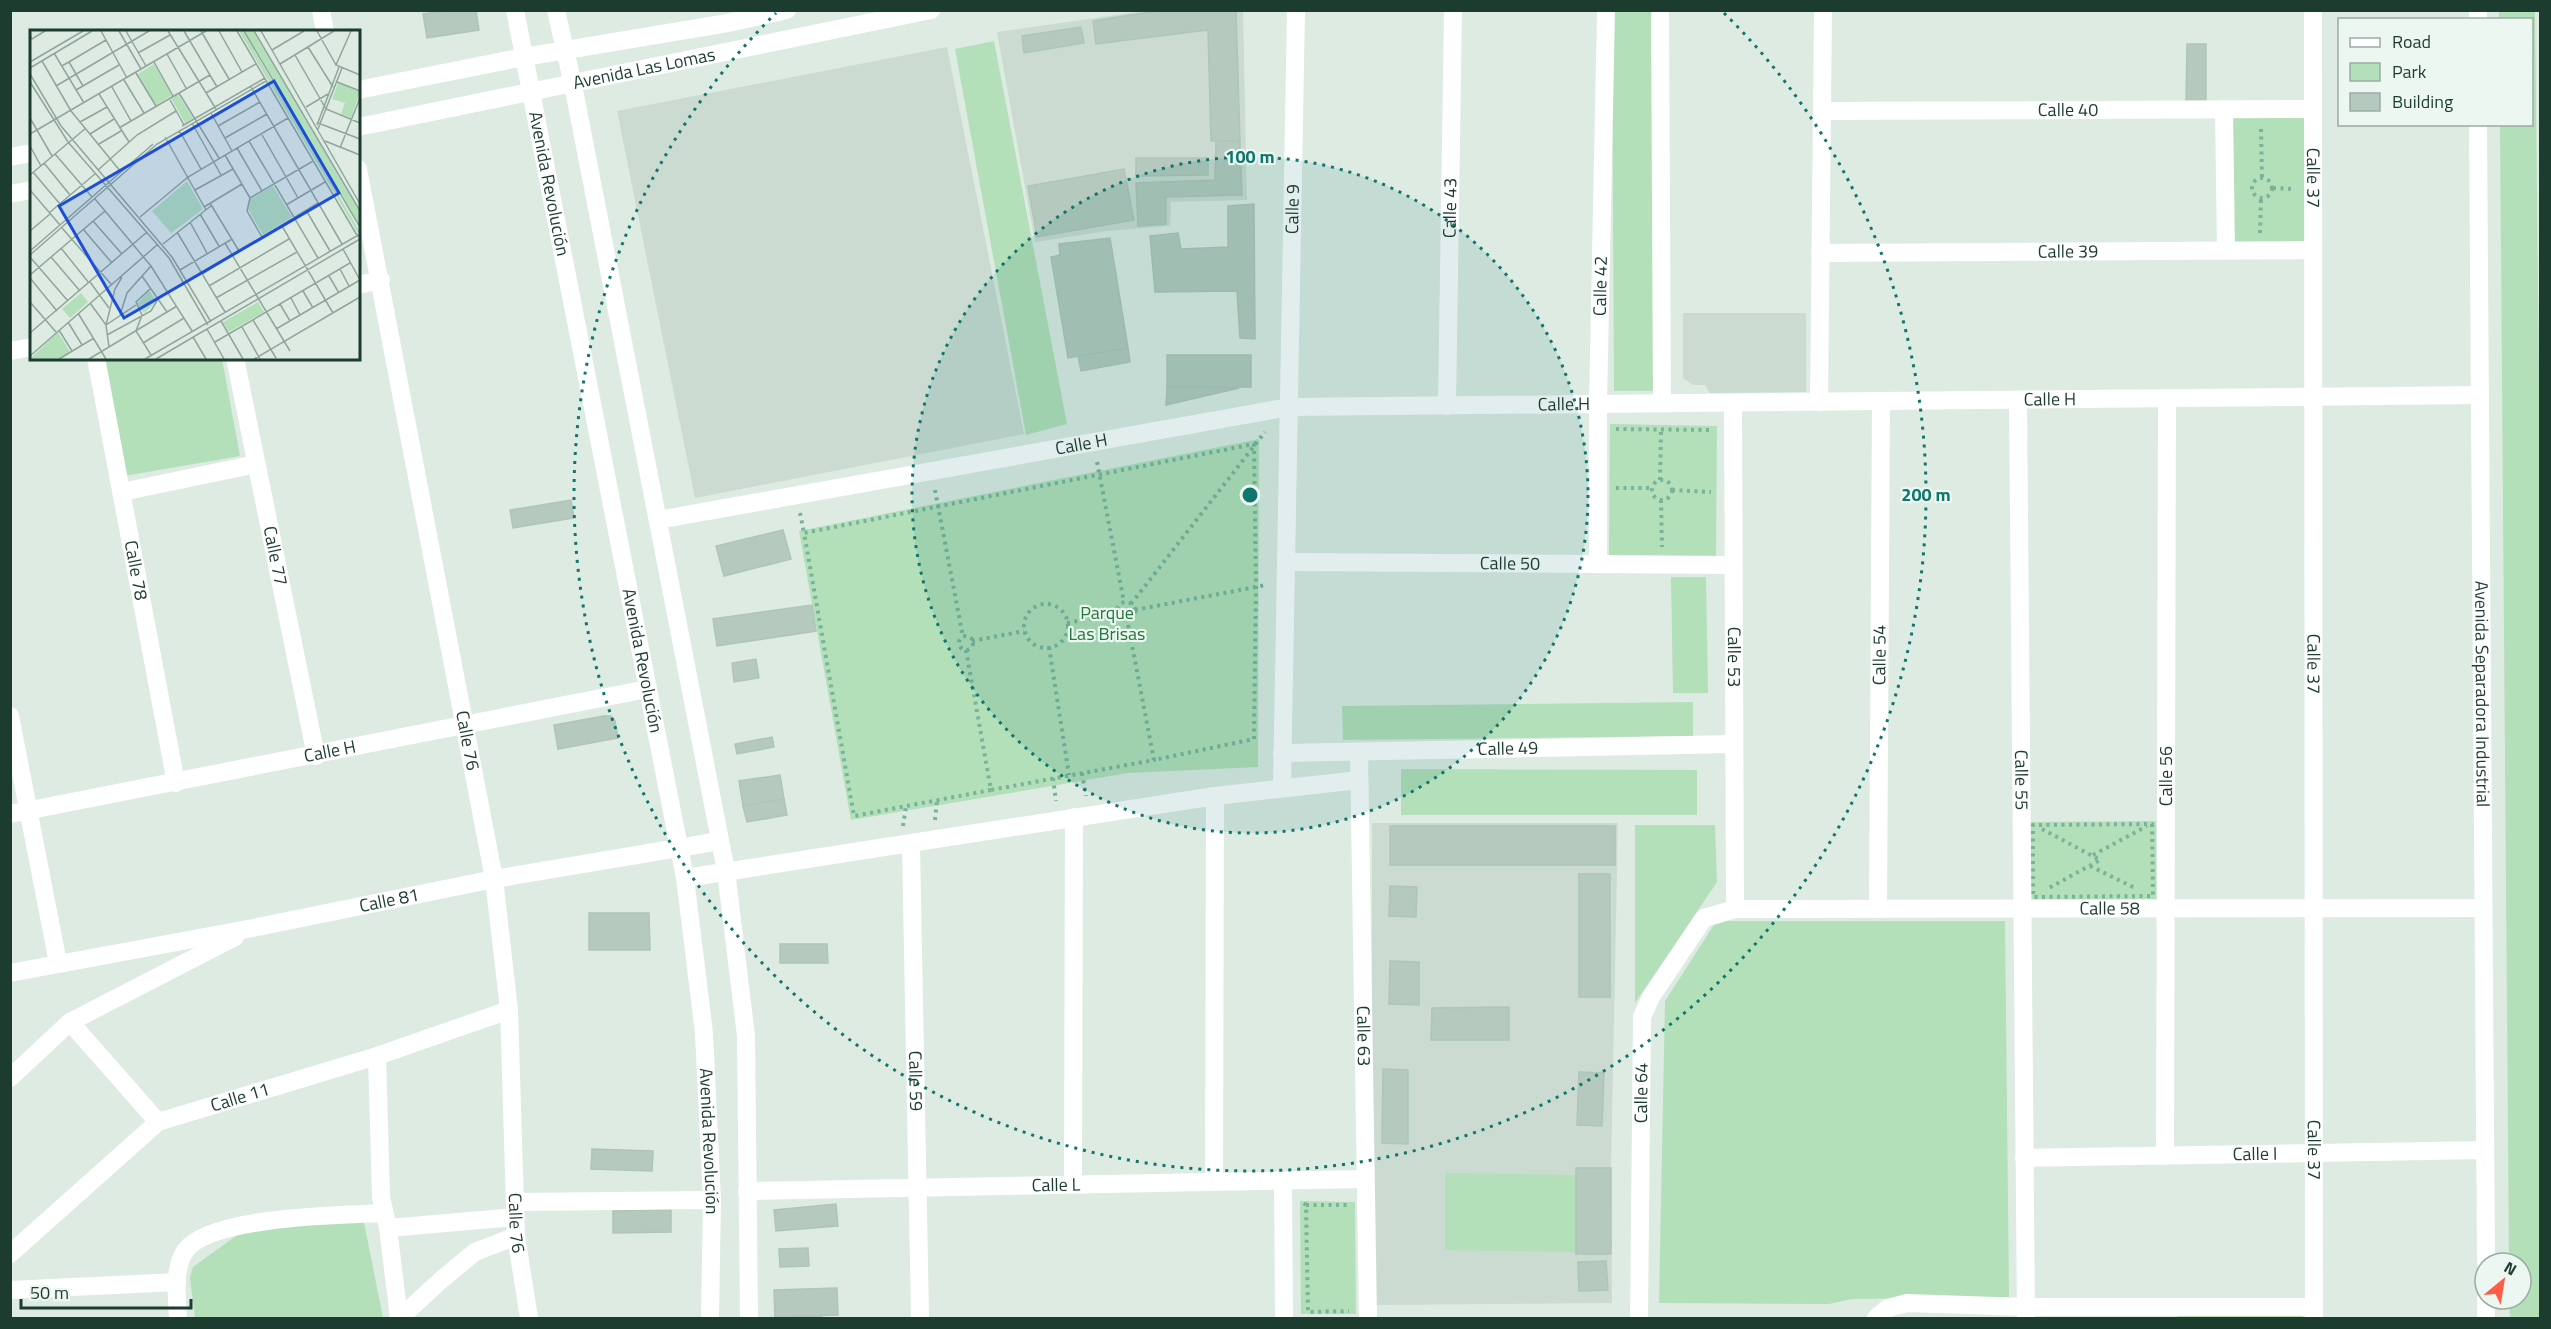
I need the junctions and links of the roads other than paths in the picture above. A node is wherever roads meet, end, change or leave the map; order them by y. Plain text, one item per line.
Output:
1 (321, 10) edge
2 (515, 10) edge
3 (556, 10) edge
4 (787, 10) edge
5 (930, 10) edge
6 (1296, 10) edge
7 (1453, 10) edge
8 (1606, 10) edge
9 (1660, 10) edge
10 (1822, 10) edge
11 (2313, 10) edge
12 (727, 17) edge
13 (325, 30) edge
14 (564, 51) junction
15 (524, 57) junction
16 (573, 85) junction
17 (360, 90) edge
18 (530, 93) junction
19 (2224, 109) junction
20 (2313, 109) junction
21 (1822, 111) junction
22 (360, 126) edge
23 (2478, 126) edge
24 (30, 153) edge
25 (10, 157) edge
26 (360, 179) edge
27 (30, 190) edge
28 (10, 195) edge
29 (2226, 250) junction
30 (2313, 250) junction
31 (1820, 254) junction
32 (381, 280) junction
33 (360, 285) edge
34 (30, 347) edge
35 (10, 351) edge
36 (96, 360) edge
37 (235, 360) edge
38 (2480, 395) junction
39 (2314, 397) junction
40 (2167, 398) junction
41 (2018, 400) junction
42 (1881, 401) junction
43 (1819, 402) junction
44 (1733, 403) junction
45 (1598, 404) junction
46 (1662, 404) junction
47 (1448, 406) junction
48 (1288, 407) junction
49 (256, 464) junction
50 (122, 492) junction
51 (658, 520) junction
52 (1286, 562) junction
53 (1598, 564) junction
54 (1733, 565) junction
55 (647, 689) junction
56 (10, 716) edge
57 (465, 724) junction
58 (1734, 744) junction
59 (1359, 752) junction
60 (1282, 753) junction
61 (316, 756) junction
62 (1359, 780) junction
63 (176, 783) junction
64 (1282, 787) junction
65 (1215, 796) junction
66 (29, 811) junction
67 (10, 814) edge
68 (1074, 817) junction
69 (720, 841) junction
70 (911, 844) junction
71 (679, 849) junction
72 (726, 871) junction
73 (685, 878) junction
74 (494, 879) junction
75 (2161, 901) junction
76 (2026, 903) junction
77 (2484, 908) junction
78 (1735, 909) junction
79 (1878, 909) junction
80 (2314, 909) junction
81 (253, 928) junction
82 (58, 963) junction
83 (10, 973) edge
84 (509, 1010) junction
85 (70, 1022) junction
86 (377, 1056) junction
87 (10, 1078) edge
88 (158, 1122) junction
89 (2485, 1150) junction
90 (2314, 1153) junction
91 (2165, 1156) junction
92 (2024, 1158) junction
93 (1365, 1179) junction
94 (1283, 1181) junction
95 (1214, 1182) junction
96 (1073, 1185) junction
97 (917, 1188) junction
98 (747, 1191) junction
99 (712, 1200) junction
100 (515, 1209) junction
101 (386, 1220) junction
102 (516, 1236) junction
103 (2486, 1251) edge
104 (10, 1254) edge
105 (177, 1282) junction
106 (10, 1290) edge
107 (2026, 1313) edge
108 (2167, 1313) edge
109 (2314, 1313) edge
110 (1360, 1315) edge
111 (178, 1318) edge
112 (399, 1318) edge
113 (529, 1318) edge
114 (710, 1318) edge
115 (749, 1318) edge
116 (920, 1318) edge
117 (1284, 1318) edge
118 (1639, 1318) edge
119 (1876, 1318) edge

1 - 13 street
2 - 15 street, Avenida Revolución
3 - 14 street, Avenida Revolución
4 - 12 street, Avenida Las Lomas
5 - 16 street, Avenida Las Lomas
6 - 48 street, Calle 9
7 - 47 street, Calle 43
8 - 45 street, Calle 42
9 - 46 street
10 - 21 street
11 - 20 street, Calle 37
12 - 14 street, Avenida Las Lomas
14 - 15 street, Avenida Las Lomas
14 - 16 street, Avenida Revolución
15 - 17 street, Avenida Las Lomas
15 - 18 street, Avenida Revolución
16 - 18 street, Avenida Las Lomas
16 - 51 street, Avenida Revolución
18 - 22 street, Avenida Las Lomas
18 - 55 street, Avenida Revolución
19 - 20 street, Calle 40
19 - 21 street, Calle 40
19 - 29 street
20 - 30 street, Calle 37
21 - 31 street
23 - 38 street, Avenida Separadora Industrial
24 - 25 street
26 - 32 street, Calle 76
27 - 28 street
29 - 30 street, Calle 39
29 - 31 street, Calle 39
30 - 39 street, Calle 37
31 - 43 street
32 - 33 street
32 - 57 street, Calle 76
34 - 35 street
36 - 50 street, Calle 78
37 - 49 street, Calle 77
38 - 39 street, Calle H
38 - 77 street, Avenida Separadora Industrial
39 - 40 street, Calle H
39 - 80 street, Calle 37
40 - 41 street, Calle H
40 - 75 street, Calle 56
41 - 42 street, Calle H
41 - 76 street, Calle 55
42 - 43 street, Calle H
42 - 79 street, Calle 54
43 - 44 street, Calle H
44 - 46 street, Calle H
44 - 54 street, Calle 53
45 - 46 street, Calle H
45 - 47 street, Calle H
45 - 53 street, Calle 42
47 - 48 street, Calle H
48 - 51 street, Calle H
48 - 52 street, Calle 9
49 - 50 street
49 - 61 street, Calle 77
50 - 63 street, Calle 78
51 - 69 street, Avenida Revolución
52 - 53 street, Calle 50
52 - 60 street, Calle 9
53 - 54 street, Calle 50
54 - 58 street, Calle 53
55 - 57 street, Calle H
55 - 71 street, Avenida Revolución
56 - 66 street
57 - 61 street, Calle H
57 - 74 street, Calle 76
58 - 59 street, Calle 49
58 - 78 street, Calle 53
59 - 60 street, Calle 49
59 - 62 street, Calle 63
60 - 64 street, Calle 9
61 - 63 street, Calle H
62 - 64 street
62 - 93 street, Calle 63
63 - 66 street, Calle H
64 - 65 street
65 - 68 street
65 - 95 street
66 - 67 street, Calle H
66 - 82 street
68 - 70 street
68 - 96 street
69 - 71 street, Calle 81
69 - 72 street, Avenida Revolución
70 - 72 street
70 - 97 street, Calle 59
71 - 73 street, Avenida Revolución
71 - 74 street, Calle 81
72 - 73 street
72 - 98 street, Avenida Revolución
73 - 99 street, Avenida Revolución
74 - 81 street, Calle 81
74 - 84 street, Calle 76
75 - 76 street, Calle 58
75 - 80 street, Calle 58
75 - 91 street, Calle 56
76 - 79 street, Calle 58
76 - 92 street, Calle 55
77 - 80 street, Calle 58
77 - 89 street, Avenida Separadora Industrial
78 - 79 street, Calle 58
78 - 118 street, Calle 64
80 - 90 street, Calle 37
81 - 82 street, Calle 81
81 - 85 street
82 - 83 street, Calle 81
84 - 86 street, Calle 11
84 - 100 street, Calle 76
85 - 87 street
85 - 88 street
86 - 88 street, Calle 11
86 - 101 street
88 - 104 street, Calle 11
89 - 90 street, Calle I
89 - 103 street, Avenida Separadora Industrial
90 - 91 street, Calle I
90 - 109 street, Calle 37
91 - 92 street, Calle I
92 - 107 street, Calle 55
93 - 94 street, Calle L
93 - 110 street, Calle 63
94 - 95 street, Calle L
94 - 117 street
95 - 96 street, Calle L
96 - 97 street, Calle L
97 - 98 street, Calle L
97 - 116 street, Calle 59
98 - 115 street, Avenida Revolución
99 - 100 street
99 - 114 street, Avenida Revolución
100 - 101 street
100 - 102 street, Calle 76
101 - 105 street
101 - 112 street
102 - 112 street
102 - 113 street, Calle 76
105 - 106 street
105 - 111 street
107 - 108 street
107 - 119 street
108 - 109 street

